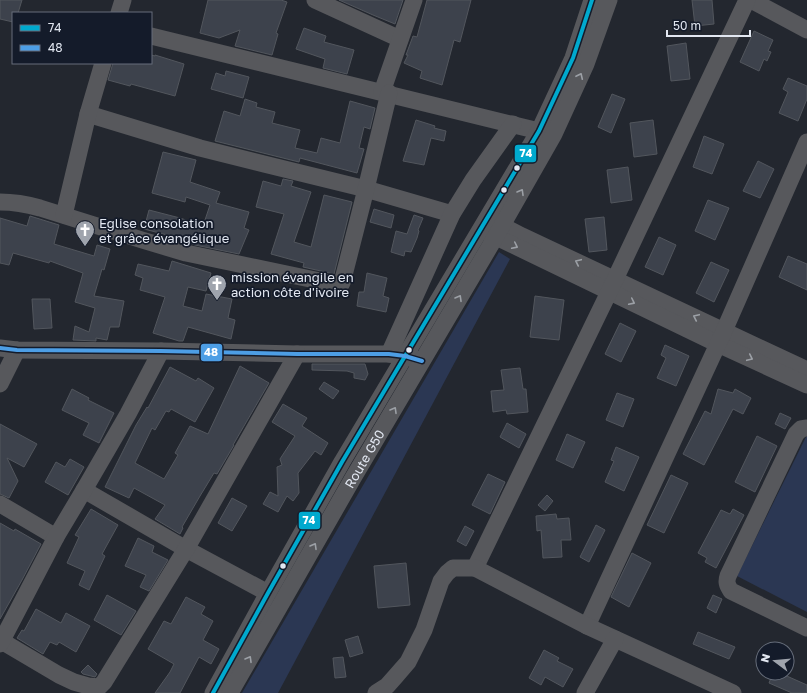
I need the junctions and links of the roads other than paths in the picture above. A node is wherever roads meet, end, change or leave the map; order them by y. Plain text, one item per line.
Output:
1 (123, 0) edge
2 (315, 0) edge
3 (414, 0) edge
4 (592, 0) edge
5 (609, 0) edge
6 (747, 0) edge
7 (751, 0) edge
8 (119, 12) edge
9 (807, 30) edge
10 (152, 36) edge
11 (400, 39) junction
12 (103, 64) edge
13 (385, 92) junction
14 (88, 114) junction
15 (513, 124) junction
16 (539, 130) junction
17 (805, 150) edge
18 (366, 189) junction
19 (0, 202) edge
20 (452, 214) junction
21 (64, 215) junction
22 (490, 226) junction
23 (612, 286) junction
24 (721, 337) junction
25 (0, 348) edge
26 (17, 350) junction
27 (161, 351) junction
28 (297, 354) junction
29 (397, 355) junction
30 (422, 361) junction
31 (807, 370) edge
32 (0, 384) edge
33 (807, 385) edge
34 (807, 428) edge
35 (84, 490) junction
36 (0, 504) edge
37 (56, 537) junction
38 (186, 549) junction
39 (475, 568) junction
40 (268, 592) junction
41 (587, 626) junction
42 (807, 628) edge
43 (615, 639) junction
44 (1, 642) edge
45 (213, 693) edge
46 (230, 693) edge
47 (376, 693) edge
48 (585, 693) edge
49 (733, 693) edge

1 - 8 street
2 - 11 street
3 - 11 street
4 - 16 street
22 -> 5 street
6 - 23 street
7 - 9 street
10 - 13 street
11 - 13 street
12 - 14 street
13 - 15 street
13 - 18 street
14 - 18 street
14 - 21 street
15 - 16 street
15 - 20 street
16 - 22 street
17 - 24 street
18 - 20 street
18 - 21 street
19 - 21 street
20 - 29 street
22 - 23 street
22 - 29 street, Route G50
30 -> 22 street, Route G50
23 - 24 street
23 - 39 street
24 - 31 street
24 -> 33 street
24 - 41 street
25 - 26 street
26 - 27 street
26 - 32 street
27 - 28 street
27 - 35 street
28 - 29 street
28 - 38 street
29 - 30 street
29 - 40 street, Route G50
46 -> 30 street, Route G50
34 - 42 street
35 - 37 street
35 - 38 street
36 - 37 street
37 - 44 street
38 - 40 street
38 - 44 street
39 - 41 street
39 - 47 street
40 - 45 street, Route G50
41 - 43 street
43 - 48 street
43 - 49 street

